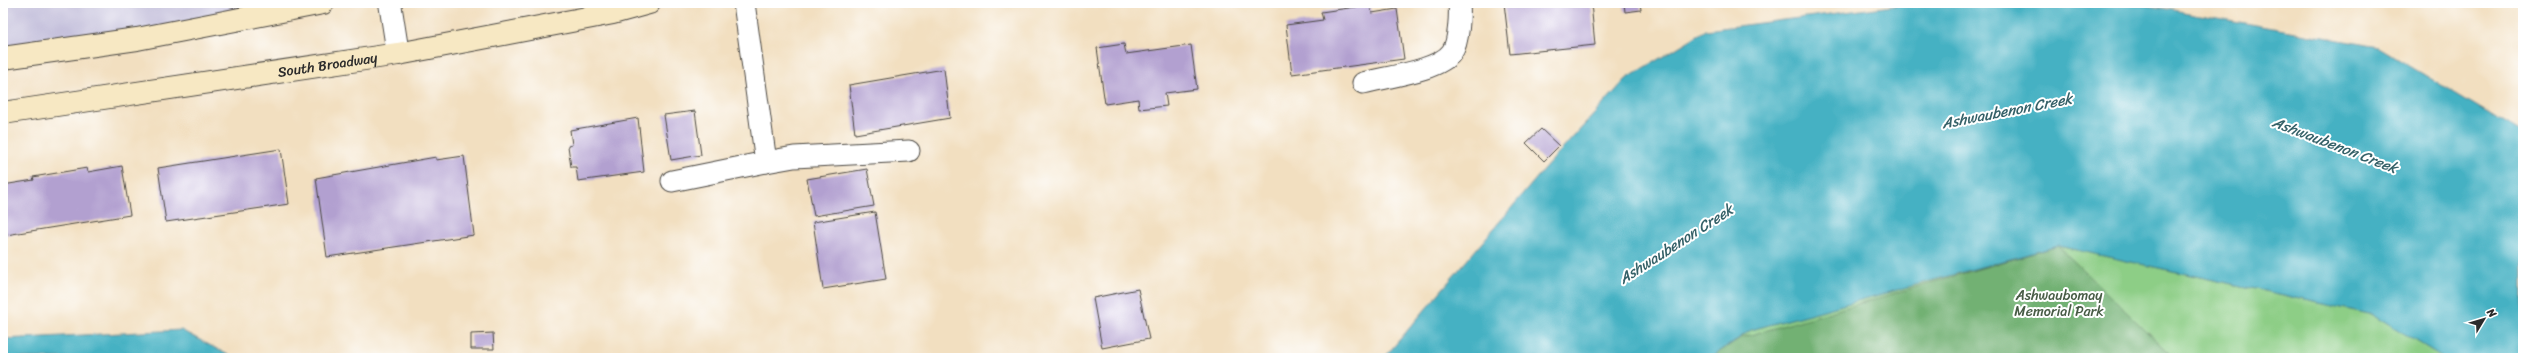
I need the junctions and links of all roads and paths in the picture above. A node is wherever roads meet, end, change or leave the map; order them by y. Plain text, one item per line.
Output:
1 (323, 3) edge
2 (390, 3) edge
3 (649, 3) edge
4 (744, 3) edge
5 (1459, 3) edge
6 (398, 54) junction
7 (3, 58) edge
8 (1363, 83) dead end
9 (3, 113) edge
10 (909, 151) dead end
11 (766, 162) junction
12 (672, 181) dead end

1 - 7 street
2 - 6 street
3 - 6 street, South Broadway
4 - 11 lane
5 - 8 lane
6 - 9 street, South Broadway
10 - 11 lane
11 - 12 lane

